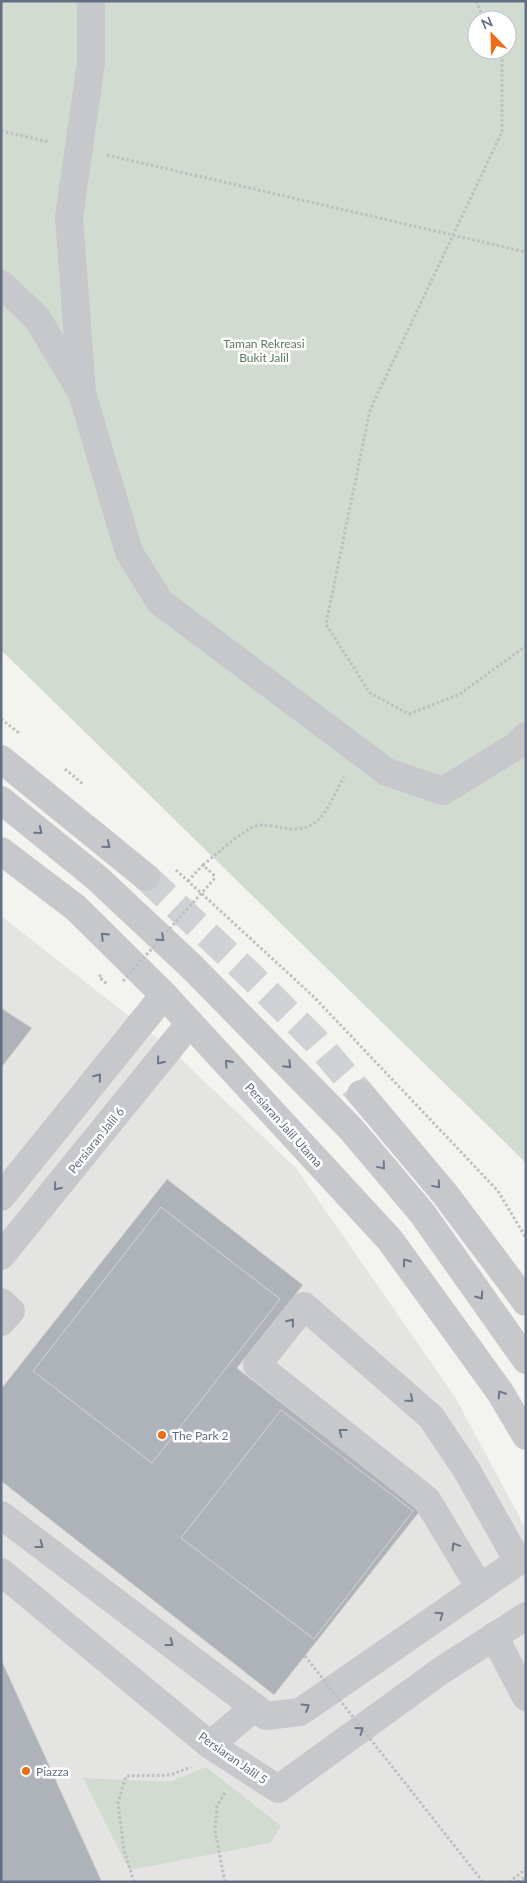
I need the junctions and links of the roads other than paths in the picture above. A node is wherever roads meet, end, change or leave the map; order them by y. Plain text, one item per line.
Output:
1 (91, 1) edge
2 (1, 284) edge
3 (82, 393) junction
4 (526, 736) edge
5 (1, 759) edge
6 (1, 800) edge
7 (1, 851) edge
8 (146, 877) tunnel mouth
9 (164, 995) junction
10 (225, 1002) junction
11 (195, 1027) junction
12 (361, 1094) tunnel mouth
13 (78, 1102) junction
14 (108, 1124) junction
15 (1, 1196) edge
16 (1, 1256) edge
17 (1, 1302) edge
18 (526, 1302) edge
19 (1, 1322) edge
20 (526, 1360) edge
21 (526, 1436) edge
22 (1, 1515) edge
23 (522, 1559) edge
24 (1, 1572) edge
25 (480, 1588) junction
26 (526, 1616) edge
27 (494, 1636) junction
28 (517, 1658) edge
29 (526, 1697) edge
30 (254, 1707) junction
31 (204, 1755) junction

1 - 3 street
2 - 3 street
3 - 4 street
5 -> 8 street
6 -> 10 street
9 -> 7 street, Persiaran Jalil Utama
9 - 11 street, Persiaran Jalil Utama
13 -> 9 street
10 - 11 street, Persiaran Jalil 6
10 -> 20 street
11 -> 14 street, Persiaran Jalil 6
21 -> 11 street, Persiaran Jalil Utama
12 -> 18 street
13 - 14 street
13 - 15 street
14 -> 16 street, Persiaran Jalil 6
17 - 19 street
22 -> 30 street
23 - 25 street
25 -> 23 street
24 - 31 street, Persiaran Jalil 5
30 -> 25 street
26 - 27 street, Persiaran Jalil 5
27 - 28 street
31 -> 27 street, Persiaran Jalil 5
28 - 29 street
30 - 31 street

